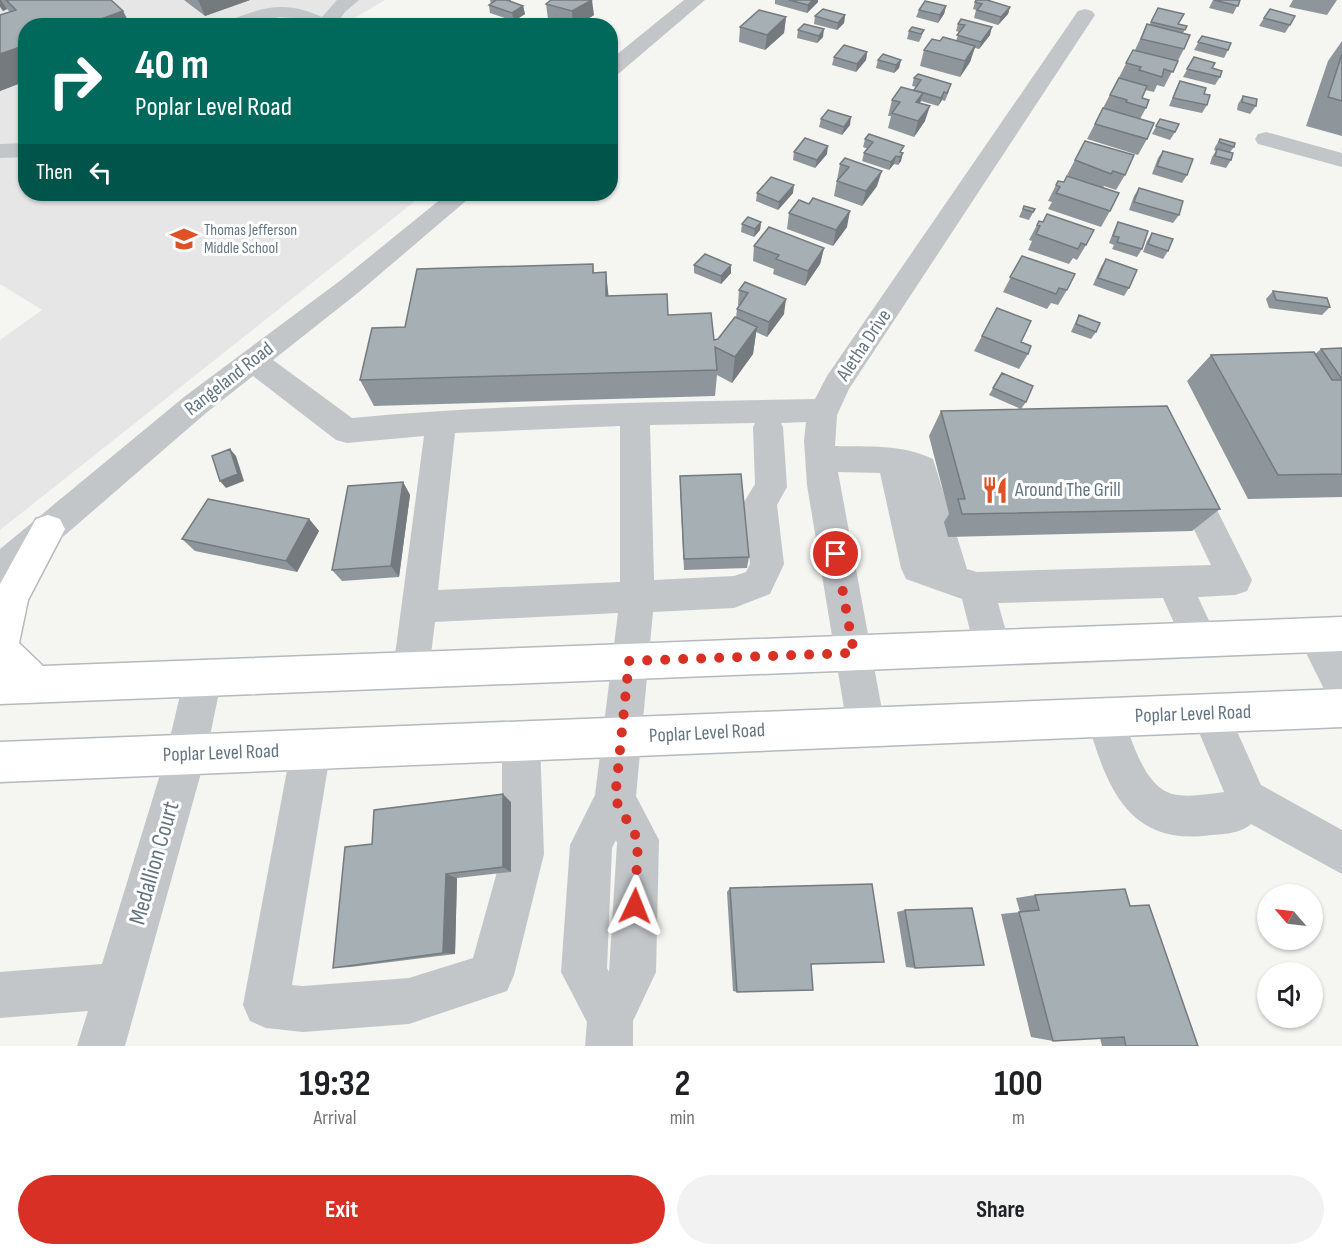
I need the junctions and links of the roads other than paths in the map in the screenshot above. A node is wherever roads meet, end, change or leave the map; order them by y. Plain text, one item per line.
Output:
1 (350, 0) edge
2 (696, 0) edge
3 (1085, 15) dead end
4 (256, 18) edge
5 (310, 18) edge
6 (331, 18) edge
7 (618, 64) edge
8 (1266, 139) dead end
9 (18, 150) edge
10 (0, 151) edge
11 (1342, 160) edge
12 (453, 201) edge
13 (253, 360) junction
14 (824, 410) junction
15 (635, 414) junction
16 (441, 422) junction
17 (768, 428) dead end
18 (1170, 448) edge
19 (822, 472) junction
20 (771, 487) junction
21 (48, 529) junction
22 (0, 570) edge
23 (1173, 582) junction
24 (965, 584) junction
25 (637, 598) junction
26 (418, 607) junction
27 (1329, 634) edge
28 (1199, 638) junction
29 (992, 646) junction
30 (854, 653) junction
31 (629, 661) junction
32 (411, 670) junction
33 (203, 678) junction
34 (17, 685) edge
35 (1342, 686) edge
36 (1342, 708) edge
37 (1210, 713) junction
38 (1105, 717) junction
39 (866, 726) junction
40 (623, 737) junction
41 (521, 741) junction
42 (311, 749) junction
43 (186, 754) junction
44 (0, 762) edge
45 (1247, 799) junction
46 (1342, 853) edge
47 (118, 986) junction
48 (0, 995) edge
49 (610, 1032) edge
50 (101, 1046) edge

1 - 6 street
2 - 7 street
3 - 14 street, Aletha Drive
4 - 5 street
8 - 11 street
9 - 10 street
12 - 13 street, Rangeland Road
13 - 16 street
13 - 21 street, Rangeland Road
14 - 15 street
14 - 19 street, Aletha Drive
15 - 16 street
15 - 25 street
16 - 26 street
17 - 20 street
18 - 23 street
19 - 20 street
19 - 24 street
19 - 30 street, Aletha Drive
20 - 25 street
21 - 22 street, Rangeland Road
21 - 34 main road
23 - 24 street
23 - 28 street
24 - 29 street
25 - 26 street
25 - 31 street
26 - 32 street
27 - 28 main road
27 - 35 street
28 - 29 main road
29 - 30 main road
30 - 31 main road
30 - 39 street, Aletha Drive
31 - 32 main road
31 - 40 street
32 - 33 main road
33 - 34 main road
33 - 43 street, Medallion Court
36 - 37 main road, Poplar Level Road
37 - 38 main road, Poplar Level Road
37 - 45 street
38 - 39 main road, Poplar Level Road
38 - 45 street
39 - 40 main road, Poplar Level Road
40 - 41 main road, Poplar Level Road
40 - 49 street
41 - 42 main road, Poplar Level Road
41 - 42 street
42 - 43 main road, Poplar Level Road
43 - 44 main road, Poplar Level Road
43 - 47 street, Medallion Court
45 - 46 street
47 - 48 street
47 - 50 street, Medallion Court

